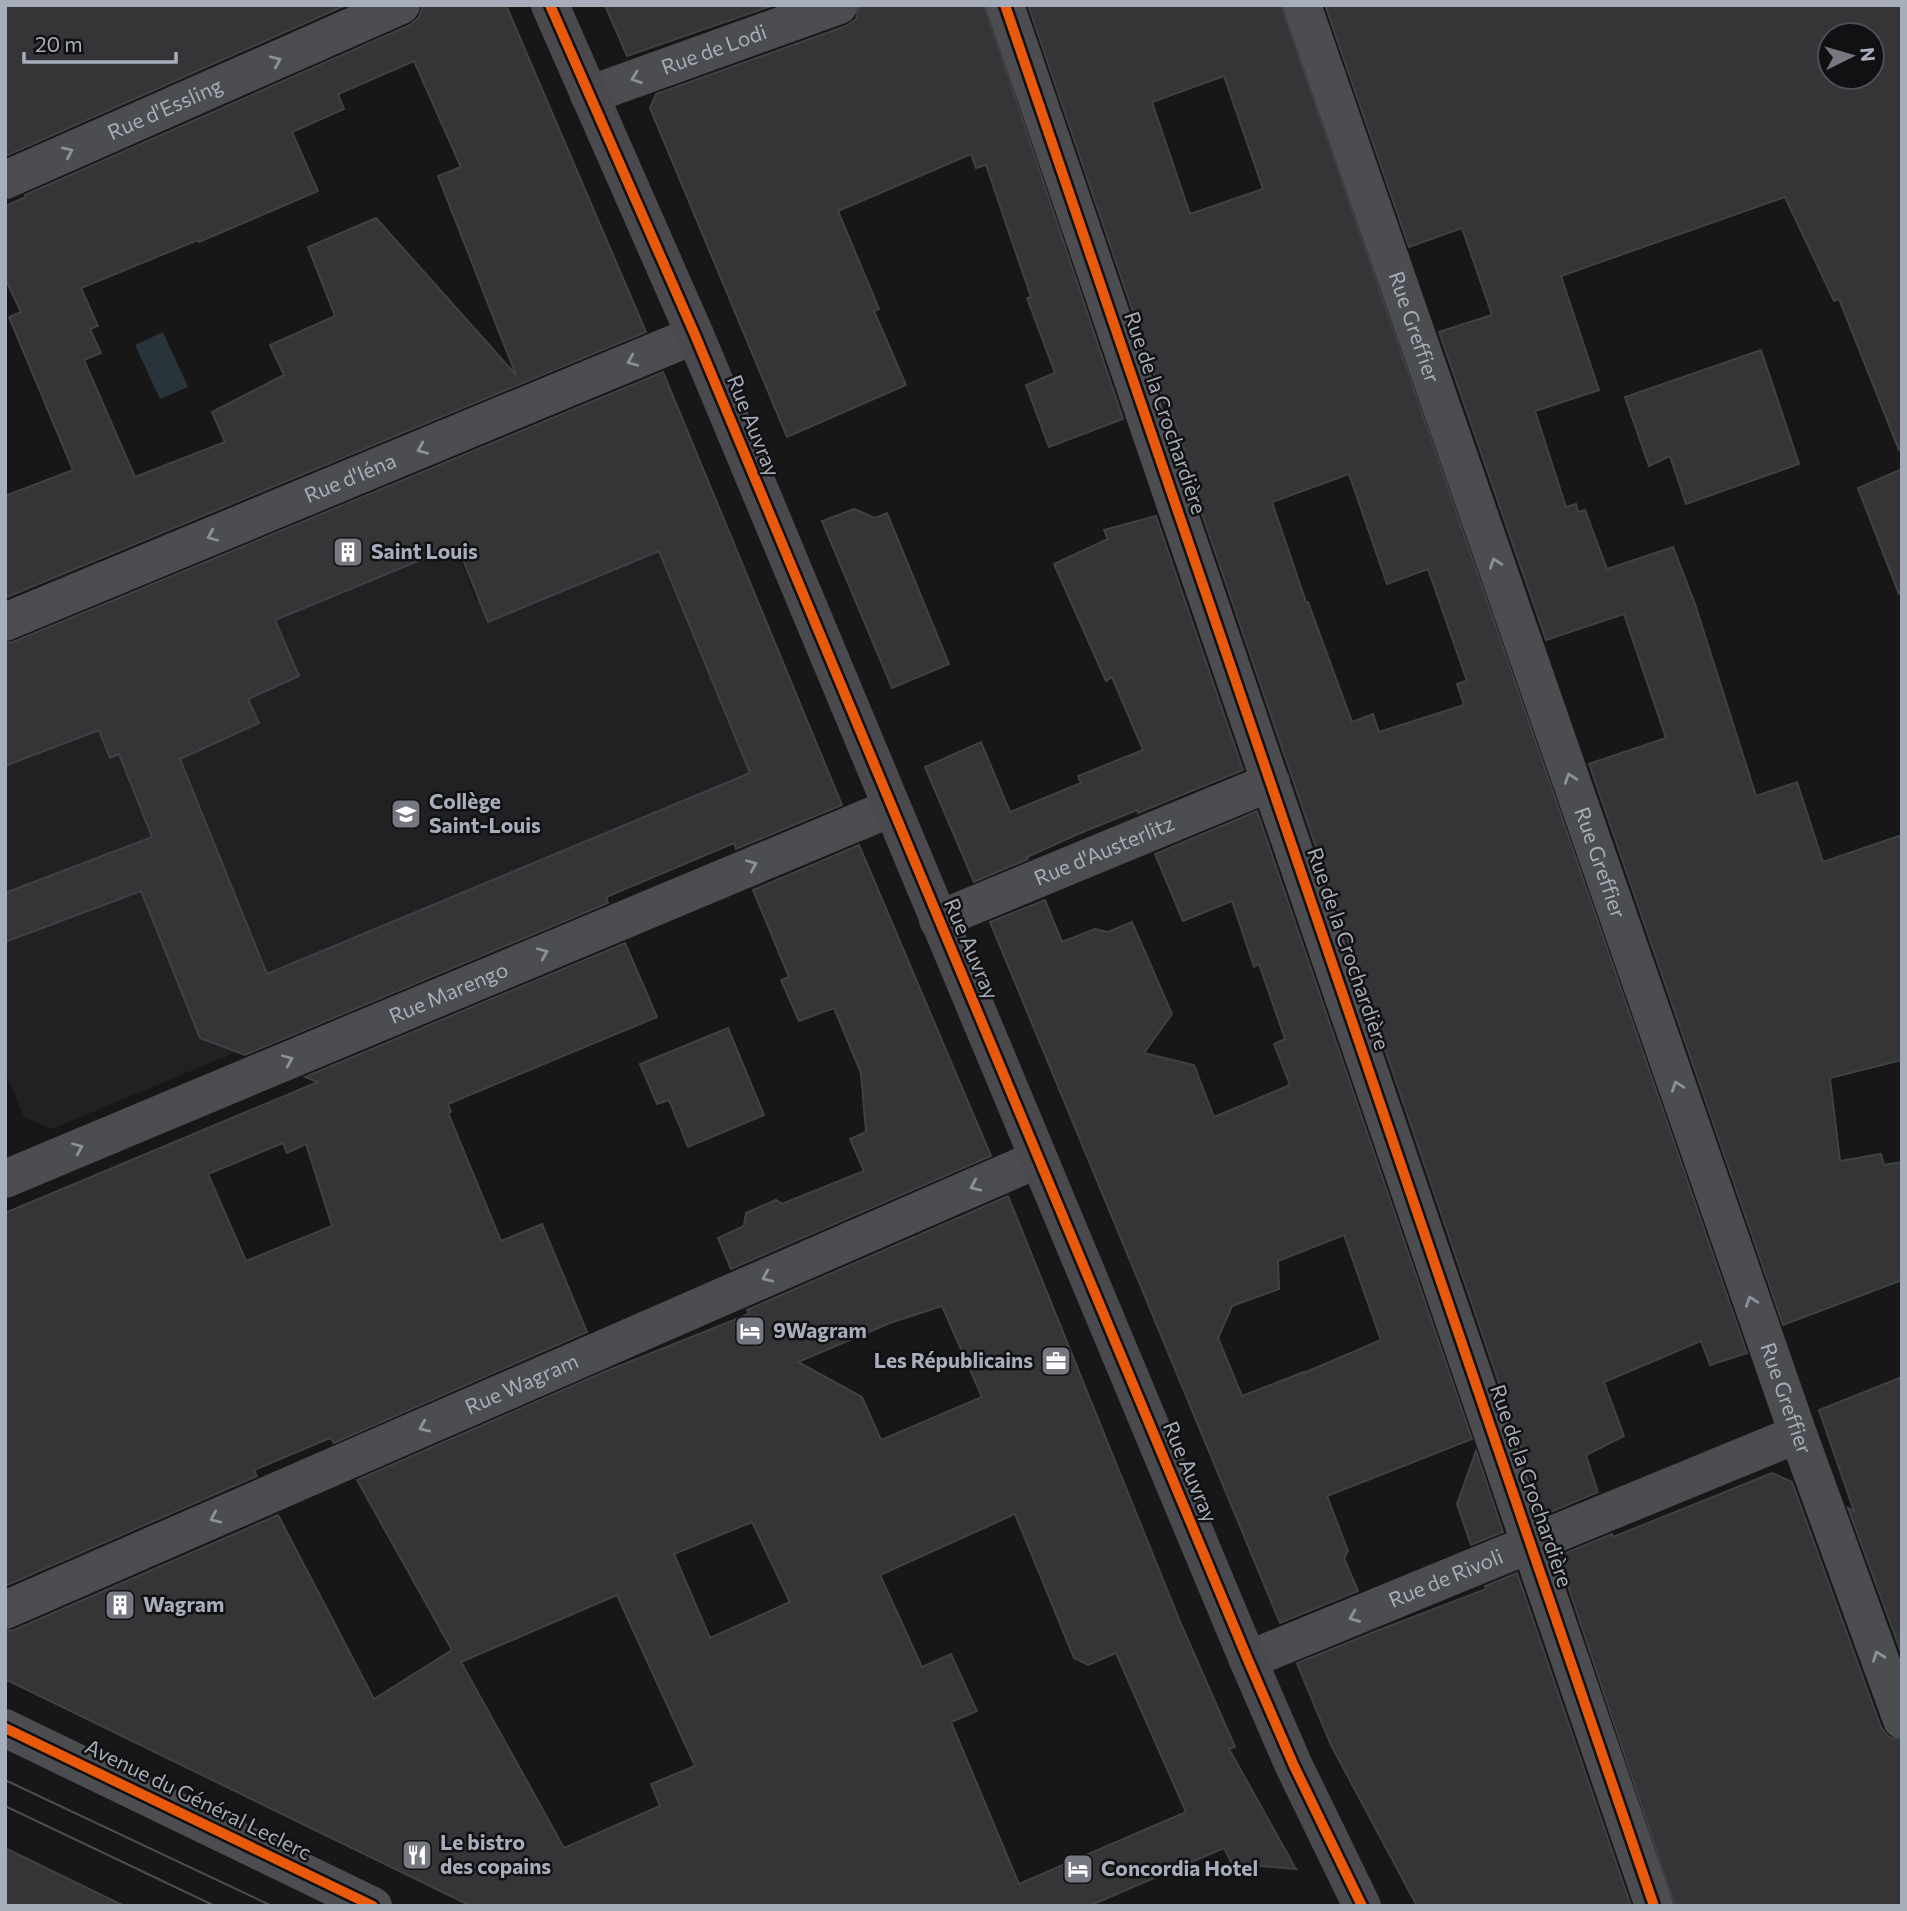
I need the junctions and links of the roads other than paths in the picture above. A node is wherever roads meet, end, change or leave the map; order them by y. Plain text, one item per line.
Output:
1 (401, 5) edge
2 (550, 5) edge
3 (839, 5) edge
4 (1005, 5) edge
5 (1302, 5) edge
6 (589, 95) junction
7 (5, 180) edge
8 (695, 335) junction
9 (5, 622) edge
10 (1271, 782) junction
11 (891, 808) junction
12 (938, 920) junction
13 (1038, 1159) junction
14 (8, 1168) edge
15 (1798, 1434) junction
16 (1531, 1545) junction
17 (5, 1610) edge
18 (1248, 1660) junction
19 (1902, 1720) edge
20 (5, 1728) edge
21 (373, 1906) edge
22 (1362, 1906) edge
23 (1654, 1906) edge

7 -> 1 street, Rue d'Essling
2 - 6 street, Rue Auvray
3 -> 6 street, Rue de Lodi
4 - 10 street, Rue de la Crochardière
15 -> 5 street, Rue Greffier
6 - 8 street, Rue Auvray
8 -> 9 street, Rue d'Iéna
8 - 11 street, Rue Auvray
10 - 12 street, Rue d'Austerlitz
10 - 16 street, Rue de la Crochardière
11 - 12 street, Rue Auvray
14 -> 11 street, Rue Marengo
12 - 13 street, Rue Auvray
13 -> 17 street, Rue Wagram
13 - 18 street, Rue Auvray
15 - 16 street, Rue de Rivoli
19 -> 15 street, Rue Greffier
16 -> 18 street, Rue de Rivoli
16 - 23 street, Rue de la Crochardière
18 - 22 street, Rue Auvray
20 - 21 street, Avenue du Général Leclerc

